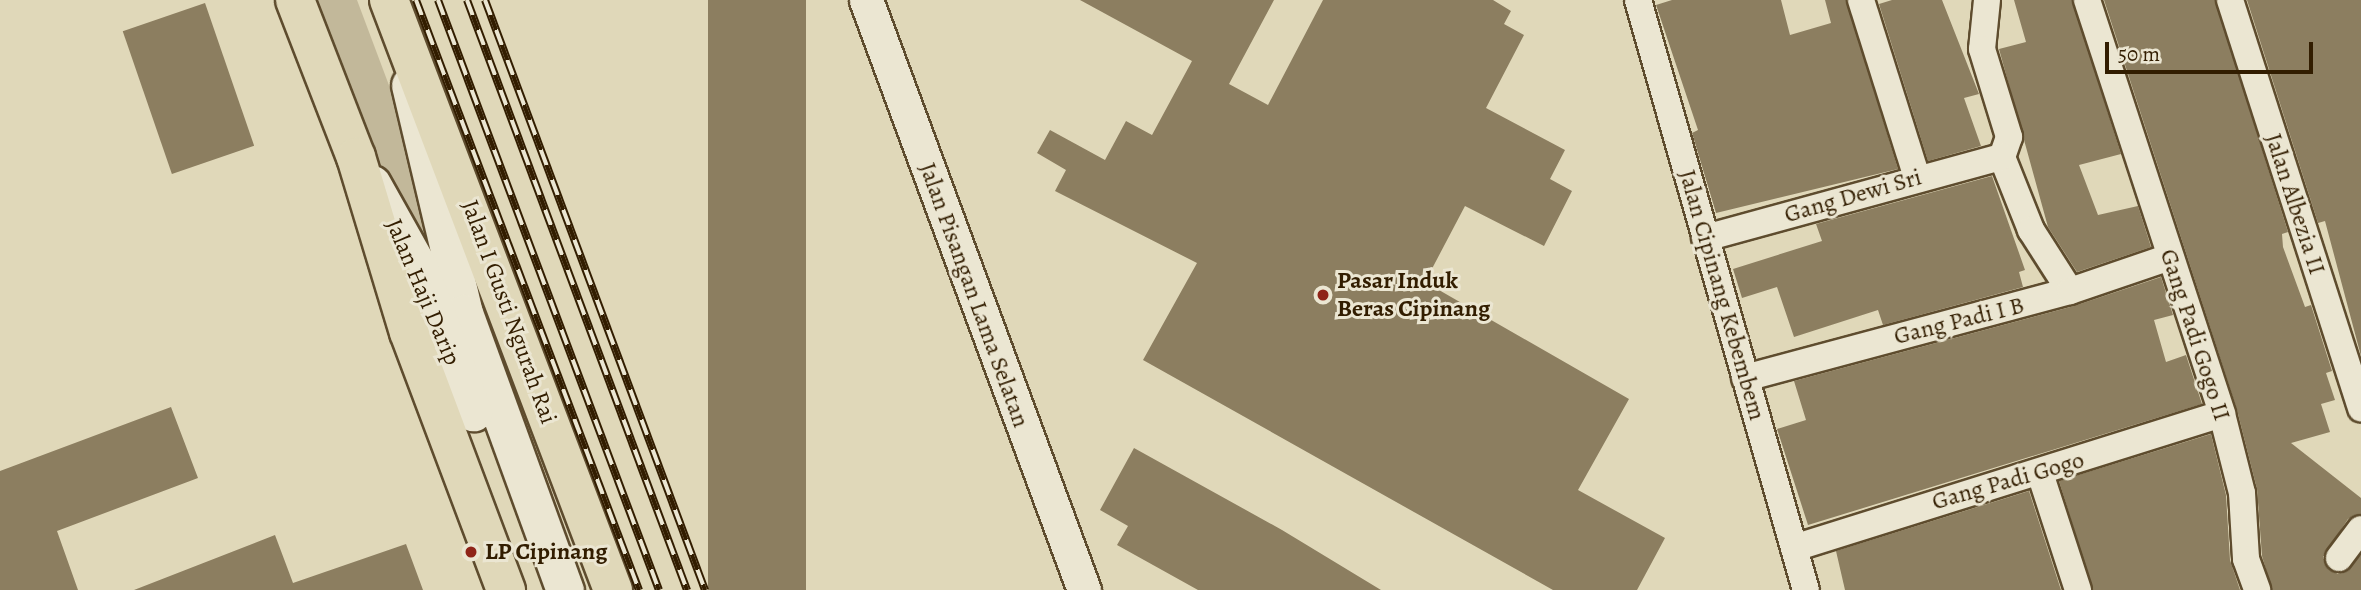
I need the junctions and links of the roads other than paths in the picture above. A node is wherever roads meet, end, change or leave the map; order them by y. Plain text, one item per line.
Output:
1 (295, 0) edge
2 (389, 0) edge
3 (866, 0) edge
4 (1638, 0) edge
5 (1861, 0) edge
6 (1987, 0) edge
7 (2087, 0) edge
8 (2230, 0) edge
9 (403, 35) junction
10 (356, 157) junction
11 (2002, 157) junction
12 (1917, 178) junction
13 (1705, 237) junction
14 (2170, 257) junction
15 (2070, 291) junction
16 (1745, 378) junction
17 (2361, 408) edge
18 (2222, 414) junction
19 (2040, 472) junction
20 (2361, 529) edge
21 (1794, 548) junction
22 (2339, 558) dead end
23 (506, 590) edge
24 (540, 590) edge
25 (565, 590) edge
26 (612, 590) edge
27 (1084, 590) edge
28 (1806, 590) edge
29 (2078, 590) edge
30 (2257, 590) edge

1 - 10 main road, Jalan Haji Darip
2 - 9 main road, Jalan Haji Darip
3 - 27 street, Jalan Pisangan Lama Selatan
4 - 13 street, Jalan Cipinang Kebembem
5 - 12 street
6 - 11 street
7 - 14 street, Gang Padi Gogo II
8 - 17 street, Jalan Albezia II
9 - 25 main road, Jalan Haji Darip
9 - 26 main road, Jalan I Gusti Ngurah Rai
10 - 23 main road
10 - 24 main road, Jalan Haji Darip
11 - 12 street, Gang Dewi Sri
11 - 15 street
12 - 13 street, Gang Dewi Sri
13 - 16 street, Jalan Cipinang Kebembem
14 - 15 street, Gang Padi I B
14 - 18 street, Gang Padi Gogo II
15 - 16 street, Gang Padi I B
16 - 21 street, Jalan Cipinang Kebembem
18 - 19 street, Gang Padi Gogo
18 - 30 street, Gang Padi Gogo II
19 - 21 street, Gang Padi Gogo
19 - 29 street
20 - 22 street
21 - 28 street, Jalan Cipinang Kebembem

